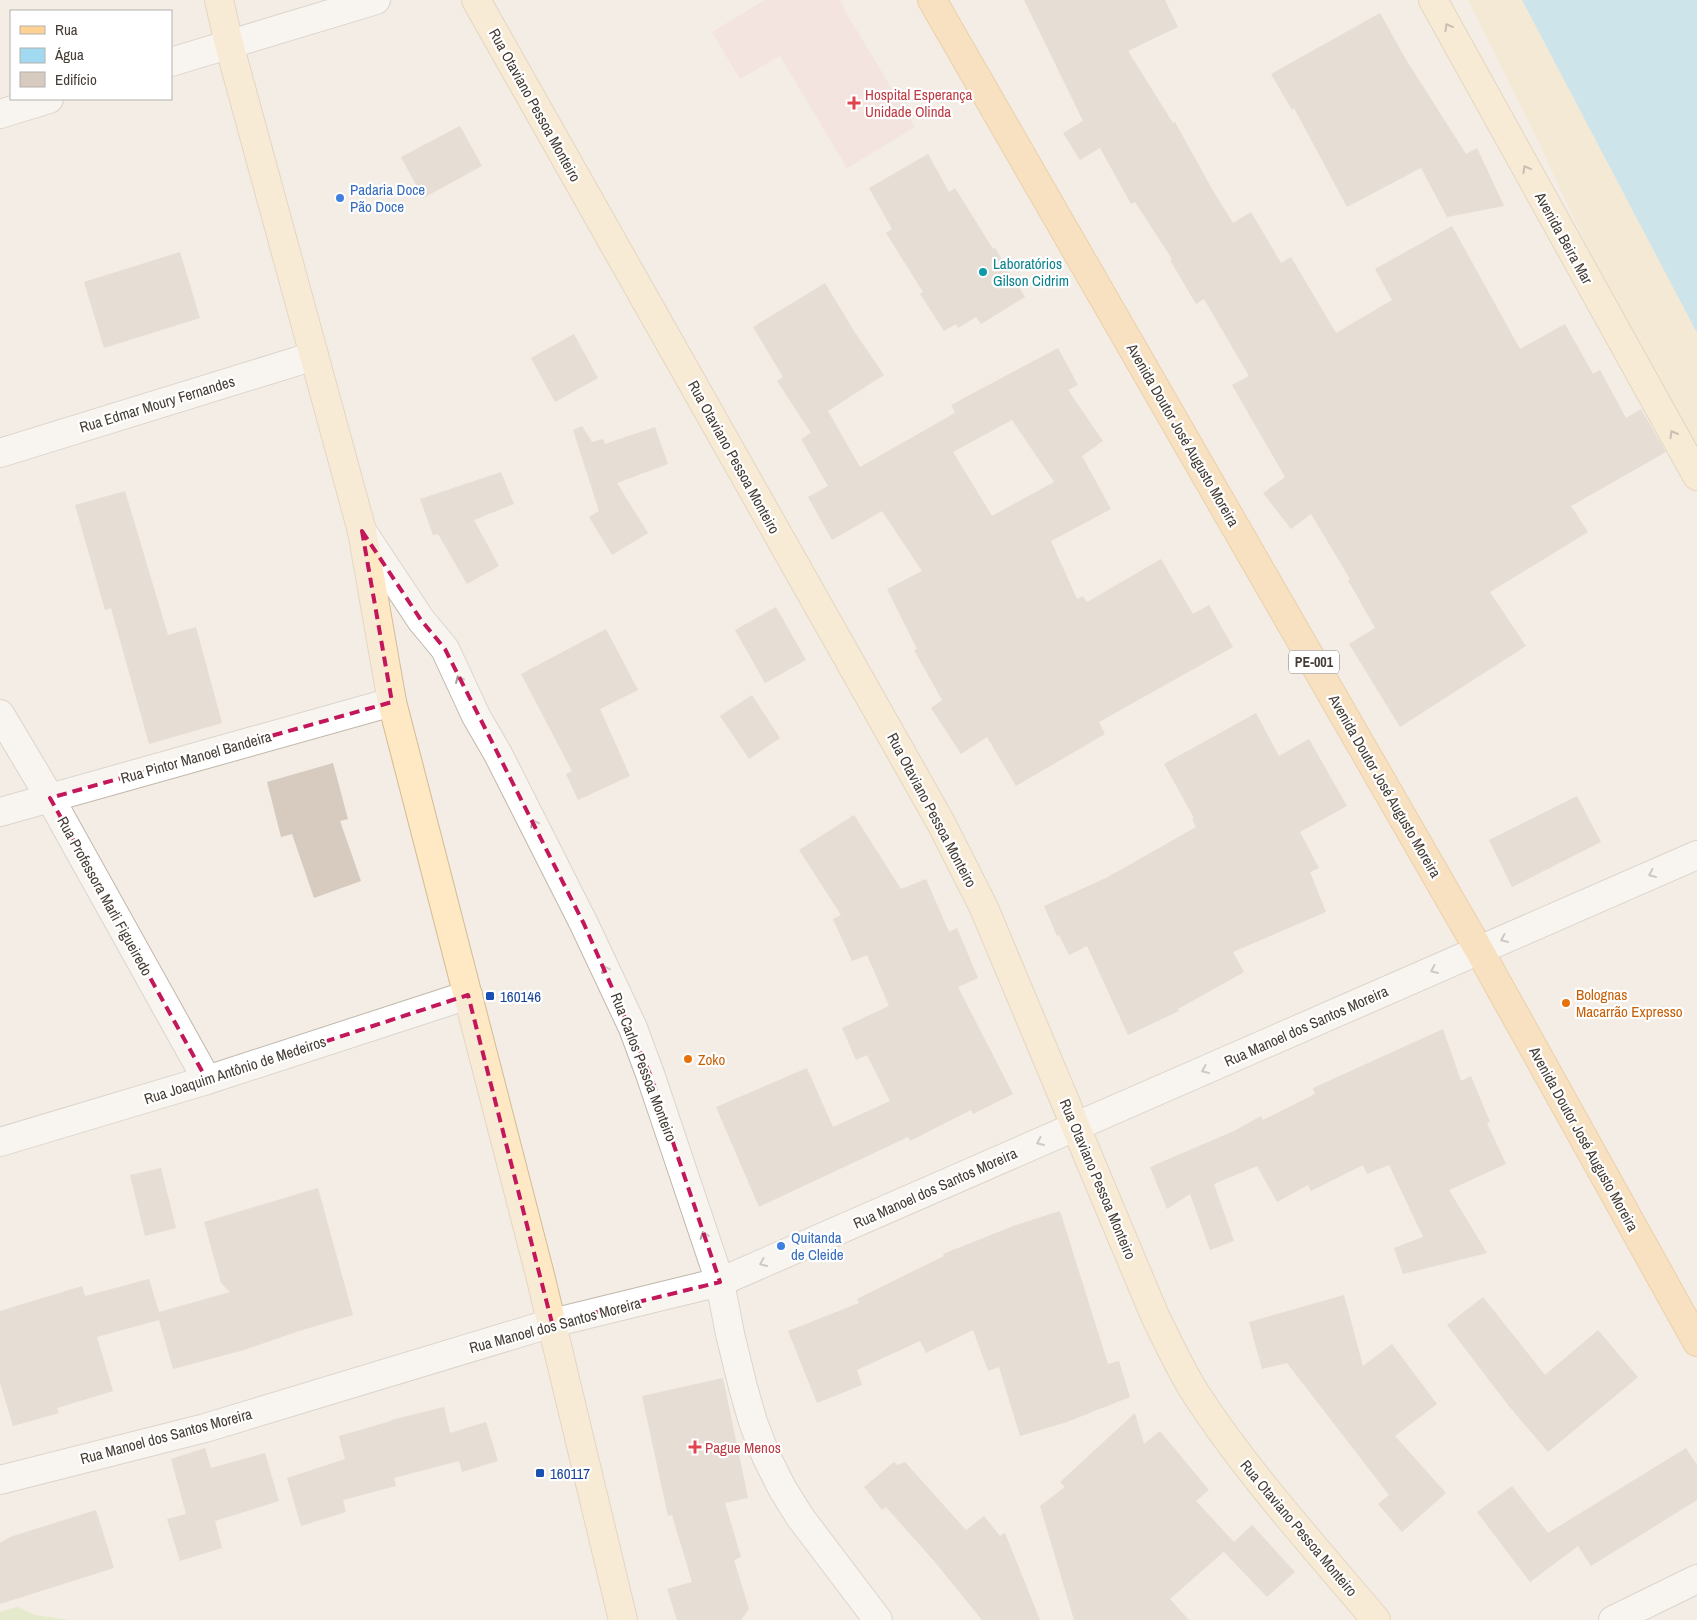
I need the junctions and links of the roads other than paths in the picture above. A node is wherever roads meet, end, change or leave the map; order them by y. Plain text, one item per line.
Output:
1 (219, 0) edge
2 (376, 0) edge
3 (476, 0) edge
4 (932, 0) edge
5 (1433, 0) edge
6 (229, 44) junction
7 (172, 62) edge
8 (46, 100) edge
9 (0, 114) edge
10 (314, 356) junction
11 (0, 453) edge
12 (1697, 476) edge
13 (362, 531) junction
14 (392, 702) junction
15 (0, 714) edge
16 (50, 798) junction
17 (0, 812) edge
18 (1697, 855) edge
19 (1479, 950) junction
20 (468, 995) junction
21 (207, 1080) junction
22 (1076, 1126) junction
23 (0, 1142) edge
24 (720, 1282) junction
25 (552, 1323) junction
26 (1697, 1342) edge
27 (0, 1480) edge
28 (1697, 1579) edge
29 (623, 1620) edge
30 (878, 1620) edge
31 (1376, 1620) edge
32 (1613, 1620) edge

1 - 6 main road
2 - 6 street
3 - 22 main road, Rua Otaviano Pessoa Monteiro
4 - 19 main road, Avenida Doutor José Augusto Moreira / PE-001
12 -> 5 main road, Avenida Beira Mar
6 - 7 street
6 - 10 main road
8 - 9 street
10 - 11 street, Rua Edmar Moury Fernandes
10 - 13 main road
13 - 14 main road
24 -> 13 street, Rua Carlos Pessoa Monteiro
14 - 16 street, Rua Pintor Manoel Bandeira
14 - 20 main road
15 - 16 street, Rua Professora Marli Figueiredo
16 - 17 street, Rua Pintor Manoel Bandeira
16 - 21 street, Rua Professora Marli Figueiredo
18 -> 19 street, Rua Manoel dos Santos Moreira
19 -> 22 street, Rua Manoel dos Santos Moreira
19 - 26 main road, Avenida Doutor José Augusto Moreira / PE-001
20 - 21 street, Rua Joaquim Antônio de Medeiros
20 - 25 main road
21 - 23 street, Rua Joaquim Antônio de Medeiros
22 -> 24 street, Rua Manoel dos Santos Moreira
22 - 31 main road, Rua Otaviano Pessoa Monteiro
24 - 25 street, Rua Manoel dos Santos Moreira
24 - 30 street, Rua Carlos Pessoa Monteiro
25 - 27 street, Rua Manoel dos Santos Moreira
25 - 29 main road
28 - 32 street

